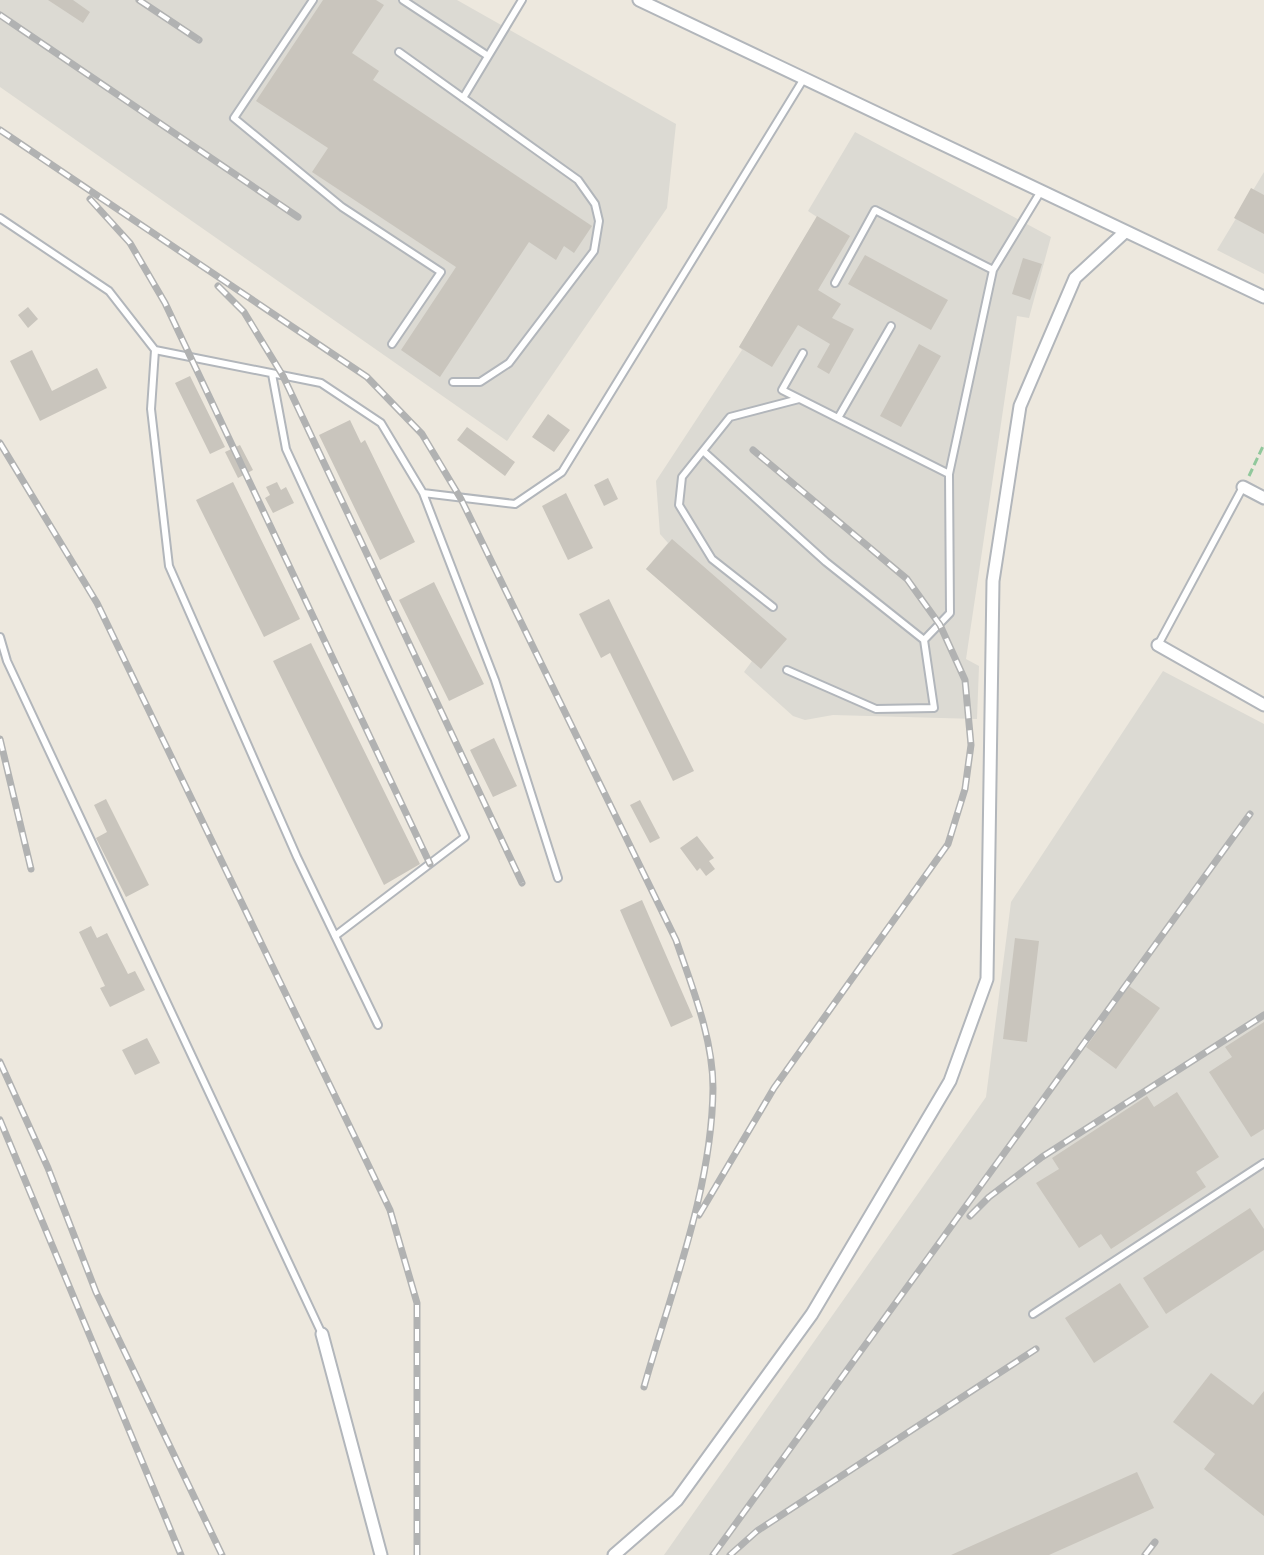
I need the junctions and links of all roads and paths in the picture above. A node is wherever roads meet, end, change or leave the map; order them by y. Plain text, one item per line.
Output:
1 (313, 0) edge
2 (403, 0) edge
3 (522, 0) edge
4 (639, 0) edge
5 (399, 52) dead end
6 (488, 56) junction
7 (803, 80) junction
8 (463, 98) junction
9 (1041, 191) junction
10 (0, 218) edge
11 (1125, 232) junction
12 (993, 270) junction
13 (835, 283) dead end
14 (1264, 297) edge
15 (891, 326) dead end
16 (392, 344) dead end
17 (155, 350) junction
18 (803, 353) dead end
19 (272, 374) junction
20 (453, 382) dead end
21 (799, 399) junction
22 (838, 418) junction
23 (1264, 444) edge
24 (703, 451) junction
25 (949, 474) junction
26 (1243, 487) junction
27 (423, 493) junction
28 (1264, 498) edge
29 (773, 607) dead end
30 (0, 637) edge
31 (924, 640) junction
32 (1158, 645) joint
33 (787, 670) dead end
34 (1264, 705) edge
35 (558, 878) dead end
36 (335, 936) junction
37 (378, 1025) dead end
38 (1264, 1163) edge
39 (1033, 1314) dead end
40 (322, 1334) joint
41 (381, 1555) edge
42 (614, 1555) edge

1 - 16 lane
2 - 6 lane
3 - 6 lane
4 - 7 street
5 - 8 lane
6 - 8 lane
7 - 9 street
7 - 27 lane
8 - 20 lane
9 - 11 street
9 - 12 lane
10 - 17 lane
11 - 14 street
11 - 42 street
12 - 13 lane
12 - 25 lane
15 - 22 lane
17 - 19 lane
17 - 36 lane
18 - 21 lane
19 - 27 lane
19 - 36 lane
21 - 22 lane
21 - 24 lane
22 - 25 lane
23 - 26 path
24 - 29 lane
24 - 31 lane
25 - 31 lane
26 - 28 street
26 - 32 lane
27 - 35 lane
30 - 40 lane
31 - 33 lane
32 - 34 street
36 - 37 lane
38 - 39 lane
40 - 41 street

